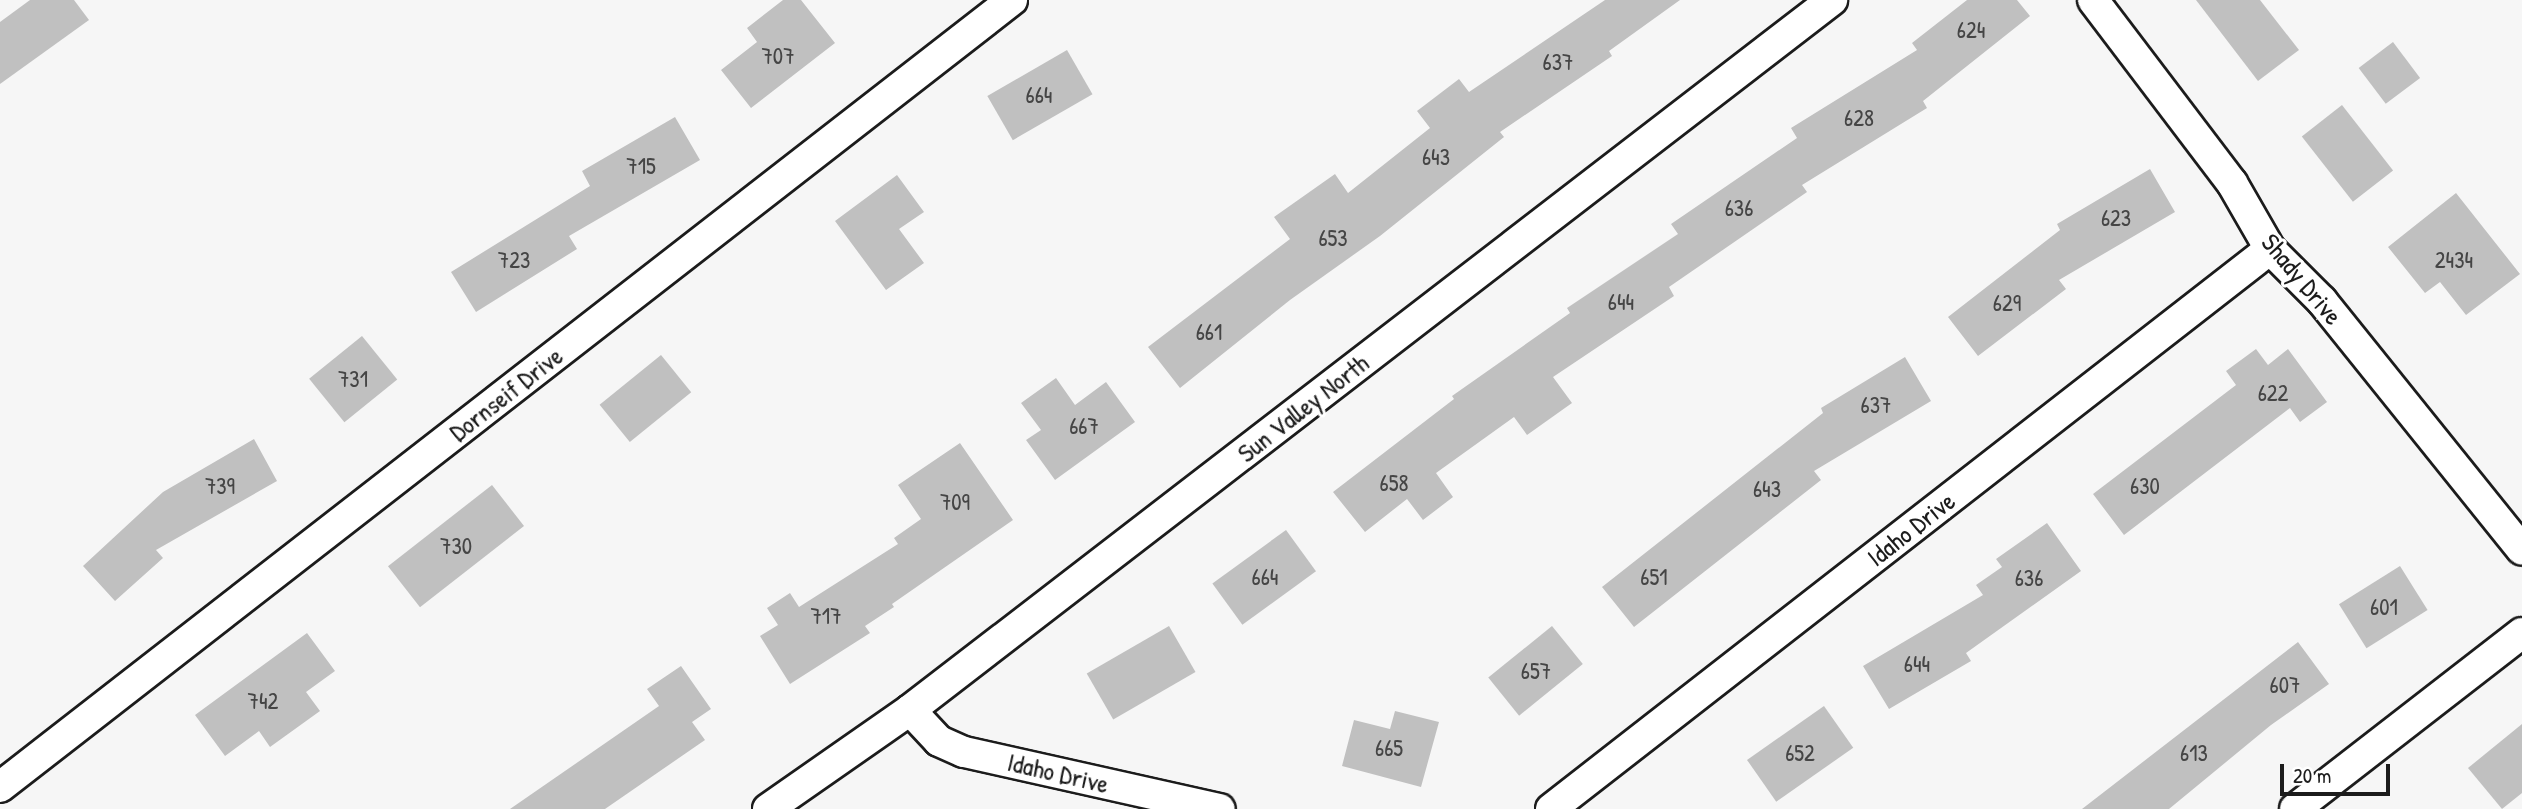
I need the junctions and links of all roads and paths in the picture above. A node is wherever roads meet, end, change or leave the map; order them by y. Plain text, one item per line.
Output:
1 (1012, 0) edge
2 (1832, 0) edge
3 (2093, 0) edge
4 (2270, 249) junction
5 (2522, 550) edge
6 (2522, 634) edge
7 (910, 710) junction
8 (0, 787) edge
9 (768, 809) edge
10 (1220, 809) edge
11 (1551, 809) edge
12 (2295, 809) edge

1 - 8 street, Dornseif Drive
2 - 7 street, Sun Valley North
3 - 4 street, Shady Drive
4 - 5 street, Shady Drive
4 - 11 street, Idaho Drive
6 - 12 street
7 - 9 street, Sun Valley North
7 - 10 street, Idaho Drive

